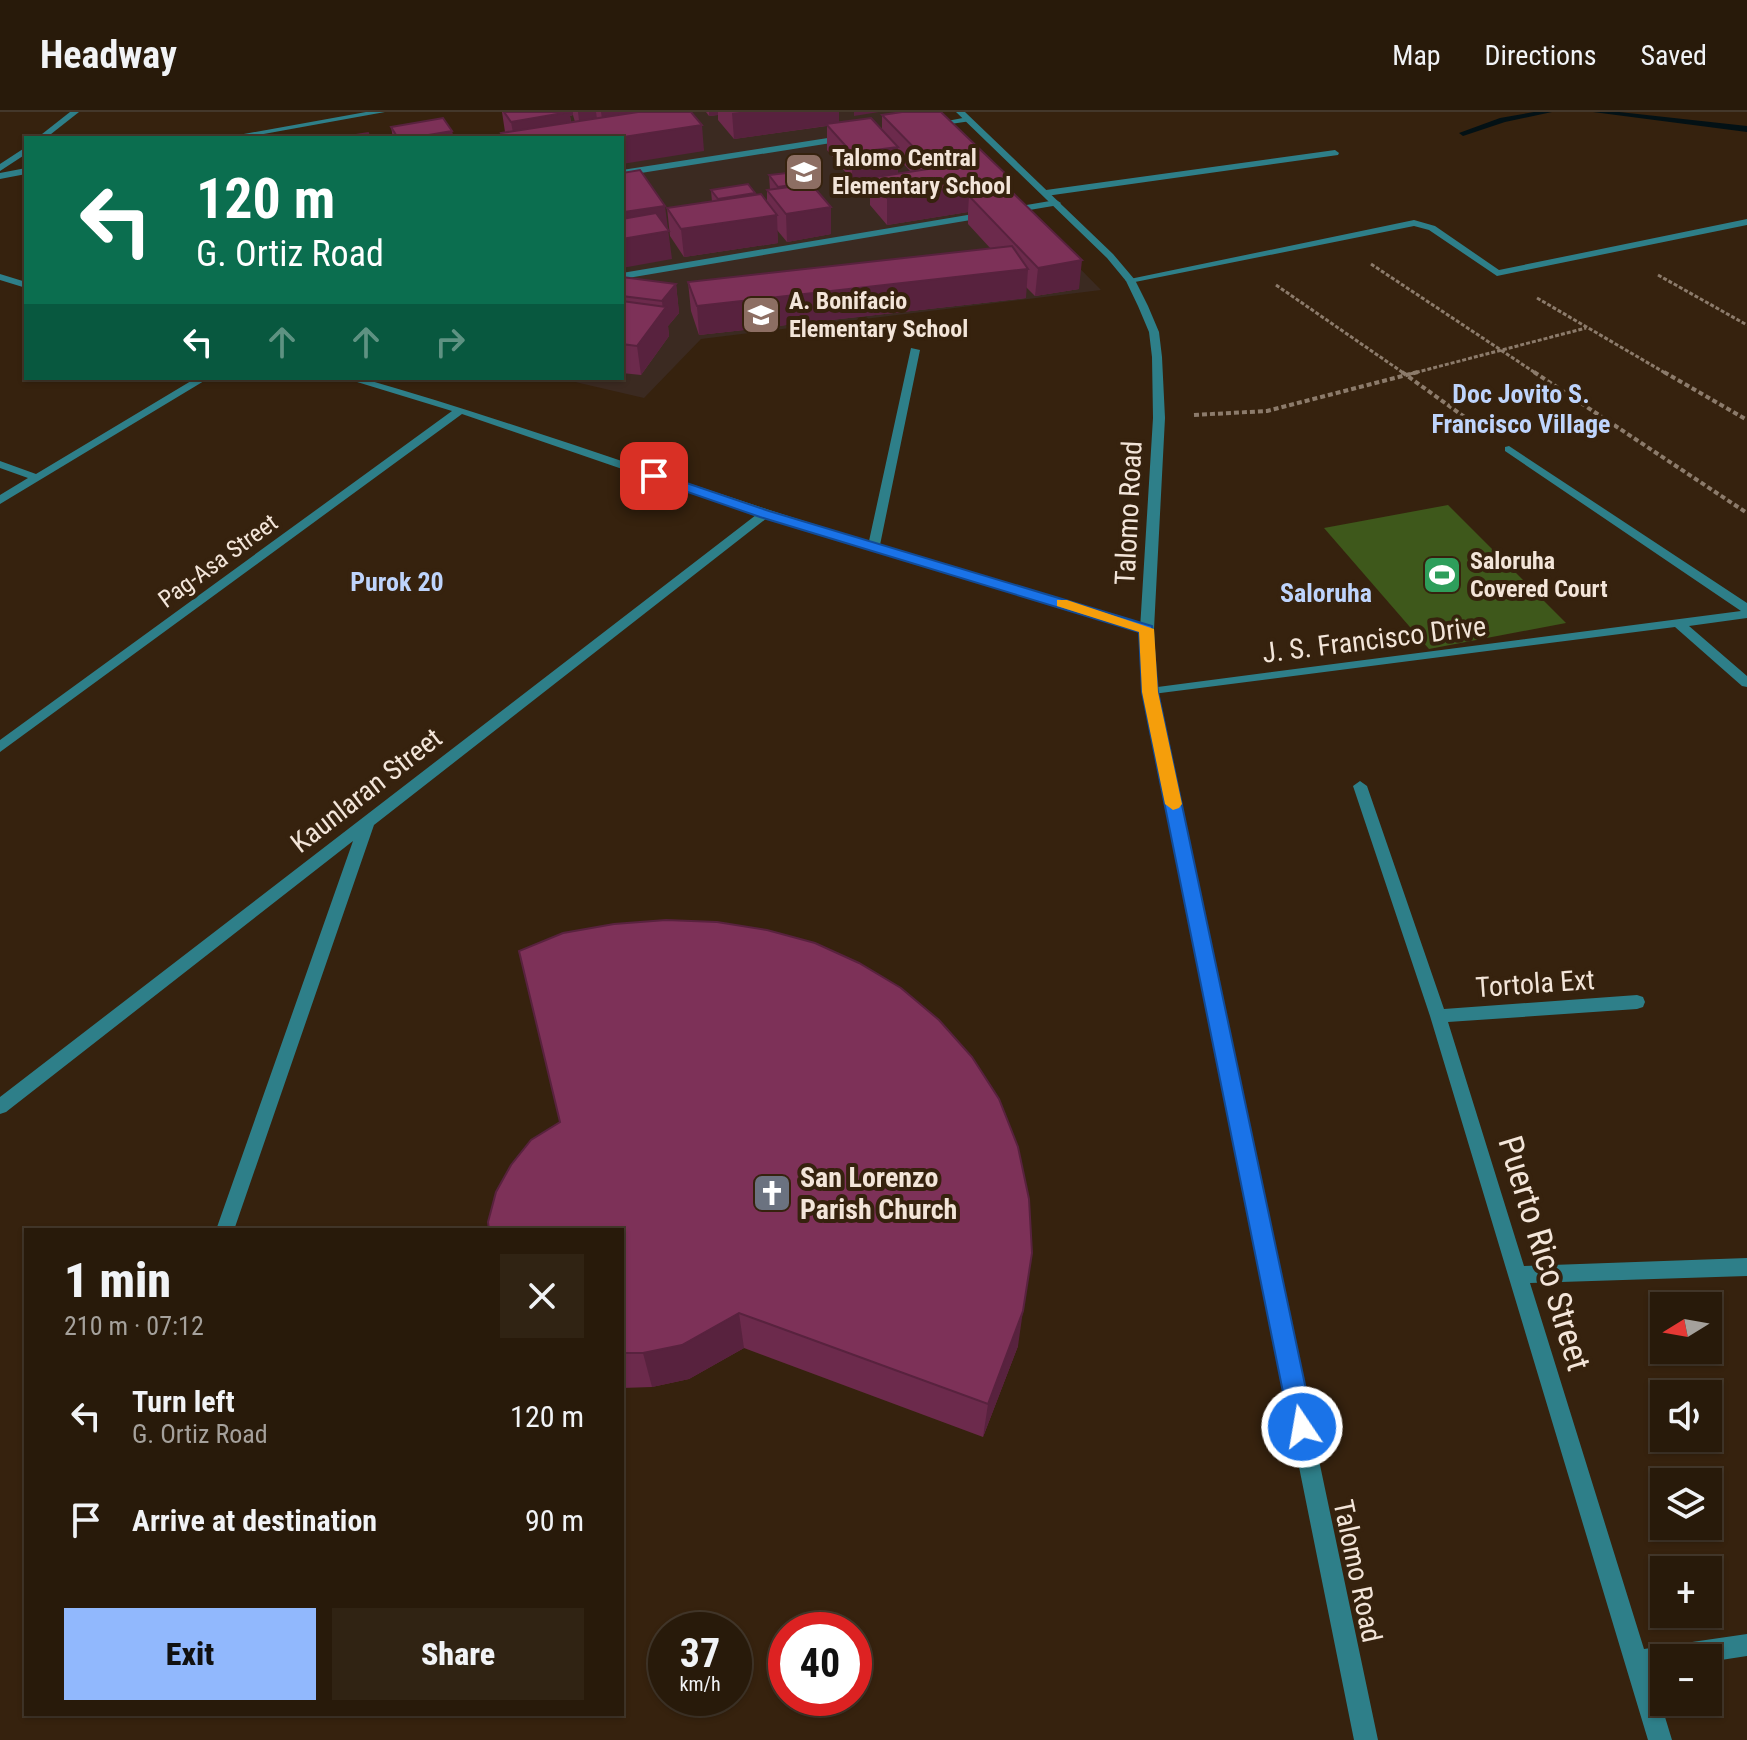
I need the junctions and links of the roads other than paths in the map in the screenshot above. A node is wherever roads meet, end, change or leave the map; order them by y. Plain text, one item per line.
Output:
1 (75, 112) edge
2 (381, 112) edge
3 (327, 116) edge
4 (964, 116) edge
5 (915, 127) edge
6 (44, 136) edge
7 (235, 136) edge
8 (853, 137) edge
9 (24, 151) edge
10 (1335, 153) dead end
11 (0, 168) edge
12 (24, 171) edge
13 (624, 173) edge
14 (0, 176) edge
15 (1051, 198) junction
16 (1747, 222) edge
17 (624, 276) edge
18 (0, 277) edge
19 (1130, 280) junction
20 (24, 284) edge
21 (915, 350) dead end
22 (201, 380) edge
23 (356, 380) edge
24 (461, 410) junction
25 (1509, 449) road end
26 (0, 464) edge
27 (37, 478) junction
28 (0, 500) edge
29 (765, 514) junction
30 (874, 545) junction
31 (1747, 612) edge
32 (1680, 625) junction
33 (1147, 629) junction
34 (1747, 683) edge
35 (1150, 692) junction
36 (0, 747) edge
37 (1360, 786) dead end
38 (368, 821) junction
39 (1637, 1002) dead end
40 (1438, 1016) junction
41 (0, 1107) edge
42 (226, 1228) edge
43 (1747, 1267) edge
44 (1519, 1275) junction
45 (1747, 1645) edge
46 (1636, 1662) junction
47 (1366, 1740) edge
48 (1660, 1740) edge

1 - 6 street
2 - 3 street
3 - 7 street
4 - 5 street
4 - 15 street, Talomo Road
8 - 13 street
9 - 11 street
10 - 15 street
12 - 14 street
15 - 17 street
15 - 19 street, Talomo Road
16 - 19 street
18 - 20 street
19 - 33 street, Talomo Road
21 - 30 street
22 - 27 street
23 - 24 street
24 - 29 street
24 - 36 street, Pag-Asa Street
25 - 31 street
26 - 27 street
27 - 28 street
29 - 30 street
29 - 38 street, Kaunlaran Street
30 - 33 street
31 - 32 street, J. S. Francisco Drive
32 - 34 street
32 - 35 street, J. S. Francisco Drive
33 - 35 street, Talomo Road
35 - 47 street, Talomo Road
37 - 40 street, Puerto Rico Street
38 - 41 street, Kaunlaran Street
38 - 42 street
39 - 40 street, Tortola Ext
40 - 44 street, Puerto Rico Street
43 - 44 street
44 - 46 street, Puerto Rico Street
45 - 46 street
46 - 48 street, Puerto Rico Street

